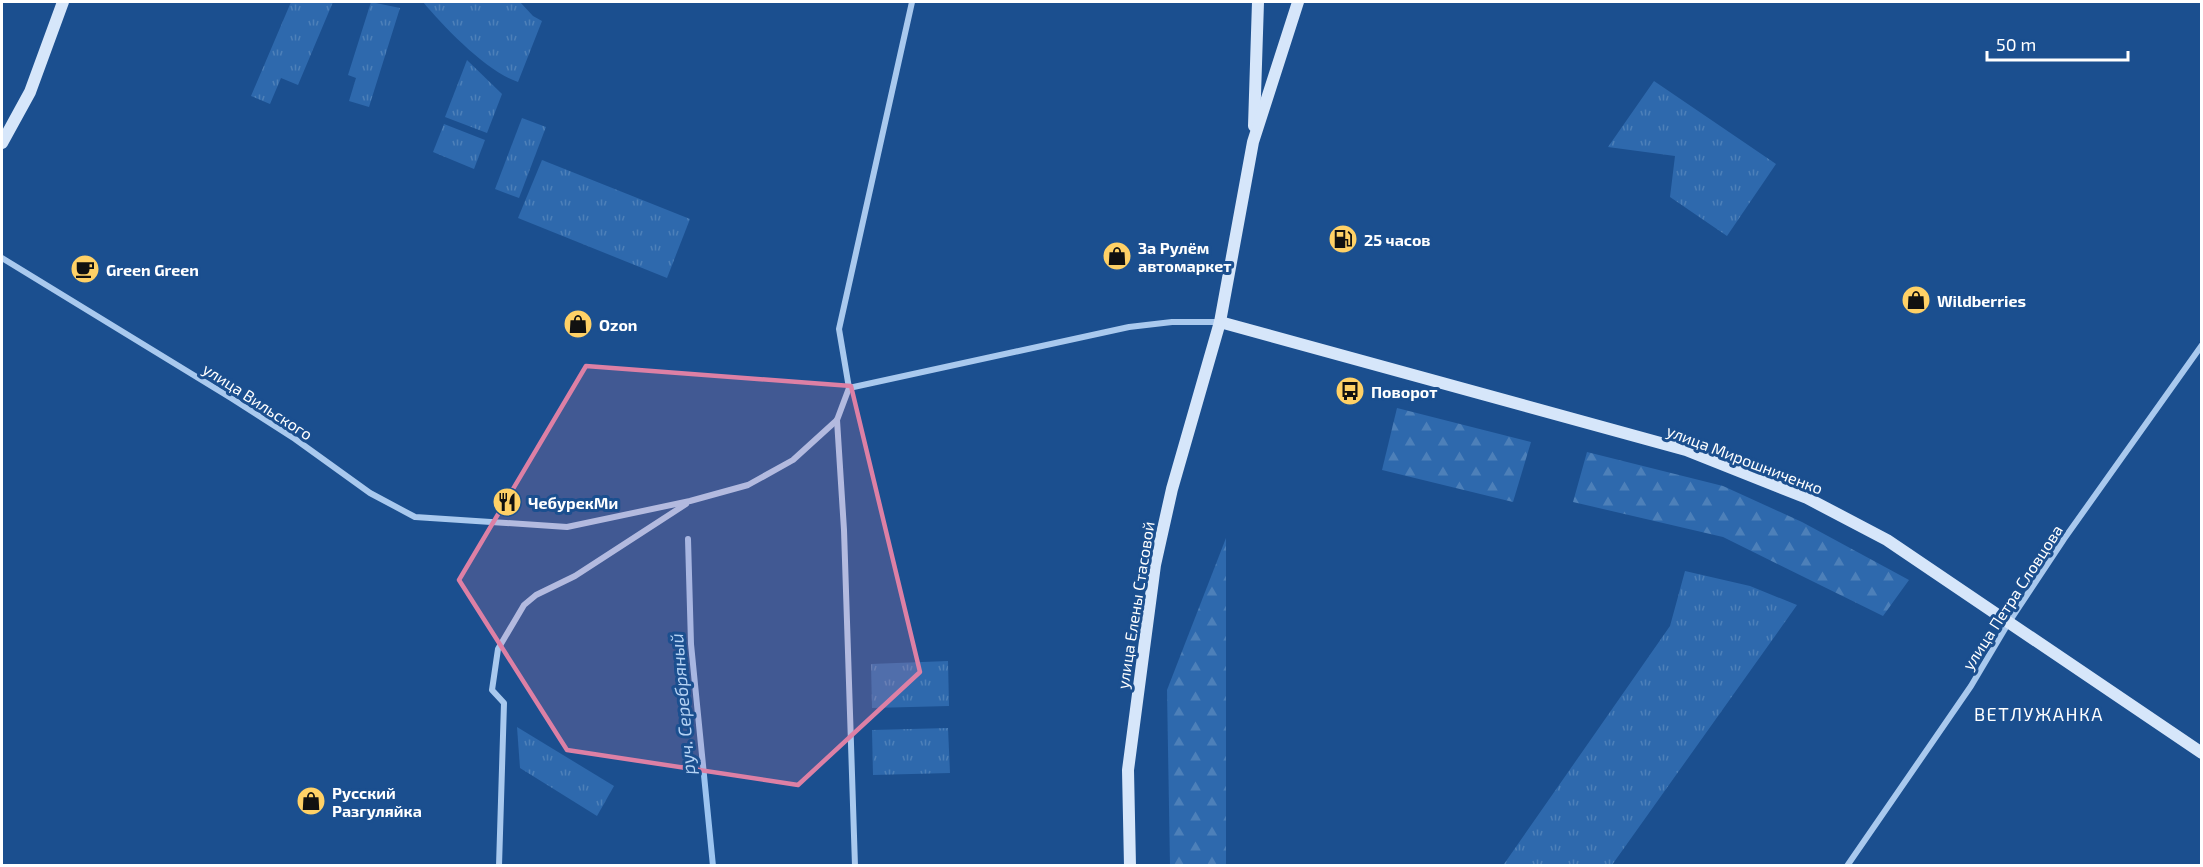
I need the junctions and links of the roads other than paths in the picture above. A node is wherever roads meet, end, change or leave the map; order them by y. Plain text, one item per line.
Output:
1 (63, 2) edge
2 (912, 2) edge
3 (1258, 2) edge
4 (1298, 2) edge
5 (1253, 142) junction
6 (2, 143) edge
7 (2, 258) edge
8 (1220, 322) junction
9 (2202, 345) edge
10 (849, 388) junction
11 (837, 420) junction
12 (690, 501) junction
13 (2009, 622) junction
14 (2202, 753) edge
15 (499, 866) edge
16 (855, 866) edge
17 (1130, 866) edge
18 (1847, 866) edge

1 - 6 main road
2 - 10 street
3 - 5 main road, улица Елены Стасовой
4 - 5 main road, улица Елены Стасовой
5 - 8 main road, улица Елены Стасовой
7 - 12 street, улица Вильского
8 - 10 street
8 - 13 main road, улица Мирошниченко
8 - 17 main road, улица Елены Стасовой
9 - 13 street, улица Петра Словцова
10 - 11 street
11 - 12 street
11 - 16 street
12 - 15 street
13 - 14 main road, улица Мирошниченко
13 - 18 street, улица Петра Словцова

